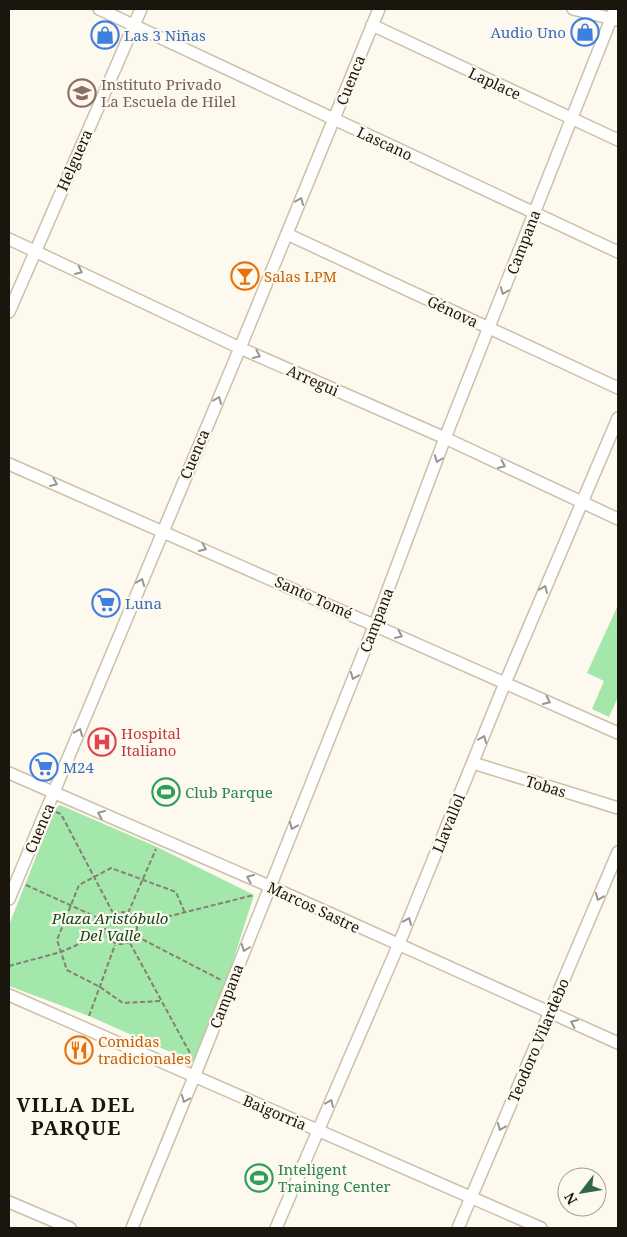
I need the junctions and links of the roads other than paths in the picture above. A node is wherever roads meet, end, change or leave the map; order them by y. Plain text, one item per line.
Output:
1 (99, 9) edge
2 (141, 9) edge
3 (379, 9) edge
4 (573, 9) edge
5 (615, 16) edge
6 (134, 25) junction
7 (372, 25) junction
8 (334, 119) junction
9 (572, 119) junction
10 (618, 140) edge
11 (534, 213) junction
12 (287, 234) junction
13 (9, 239) edge
14 (35, 250) junction
15 (618, 252) edge
16 (9, 312) edge
17 (490, 328) junction
18 (240, 348) junction
19 (618, 388) edge
20 (618, 418) edge
21 (445, 438) junction
22 (9, 464) edge
23 (581, 502) junction
24 (618, 519) edge
25 (162, 530) junction
26 (375, 624) junction
27 (505, 682) junction
28 (618, 733) edge
29 (473, 763) junction
30 (9, 774) edge
31 (54, 793) junction
32 (618, 808) edge
33 (618, 852) edge
34 (270, 886) junction
35 (9, 899) edge
36 (398, 946) junction
37 (9, 995) edge
38 (549, 1012) junction
39 (618, 1043) edge
40 (194, 1077) junction
41 (318, 1130) junction
42 (472, 1198) junction
43 (9, 1202) edge
44 (70, 1228) edge
45 (132, 1228) edge
46 (276, 1228) edge
47 (458, 1228) edge
48 (541, 1228) edge

1 - 6 street, Lascano
2 - 6 street, Helguera
3 - 7 street, Cuenca
4 - 5 street
5 - 9 street, Campana
6 - 8 street, Lascano
6 - 14 street, Helguera
7 - 8 street, Cuenca
7 - 9 street, Laplace
8 - 11 street, Lascano
12 -> 8 street, Cuenca
9 - 10 street, Laplace
9 - 11 street, Campana
11 - 15 street, Lascano
11 -> 17 street, Campana
12 - 17 street, Génova
12 - 18 street, Cuenca
13 - 14 street, Arregui
14 - 16 street, Helguera
14 -> 18 street, Arregui
17 - 19 street, Génova
17 - 21 street, Campana
18 -> 21 street, Arregui
25 -> 18 street, Cuenca
20 - 23 street, Llavallol
21 -> 23 street, Arregui
21 -> 26 street, Campana
22 -> 25 street, Santo Tomé
23 - 24 street, Arregui
27 -> 23 street, Llavallol
25 -> 26 street, Santo Tomé
31 -> 25 street, Cuenca
26 -> 27 street, Santo Tomé
26 -> 34 street, Campana
27 -> 28 street, Santo Tomé
29 -> 27 street, Llavallol
29 - 32 street, Tobas
36 -> 29 street, Llavallol
30 - 31 street, Marcos Sastre
34 -> 31 street, Marcos Sastre
31 - 35 street, Cuenca
33 -> 38 street, Teodoro Vilardebo
34 - 36 street, Marcos Sastre
34 -> 40 street, Campana
36 - 38 street, Marcos Sastre
41 -> 36 street, Llavallol
37 - 40 street, Baigorria
39 -> 38 street, Marcos Sastre
38 -> 42 street, Teodoro Vilardebo
40 - 41 street, Baigorria
40 -> 45 street, Campana
41 - 42 street, Baigorria
41 - 46 street, Llavallol
42 - 47 street, Teodoro Vilardebo
42 - 48 street, Baigorria
43 - 44 street

